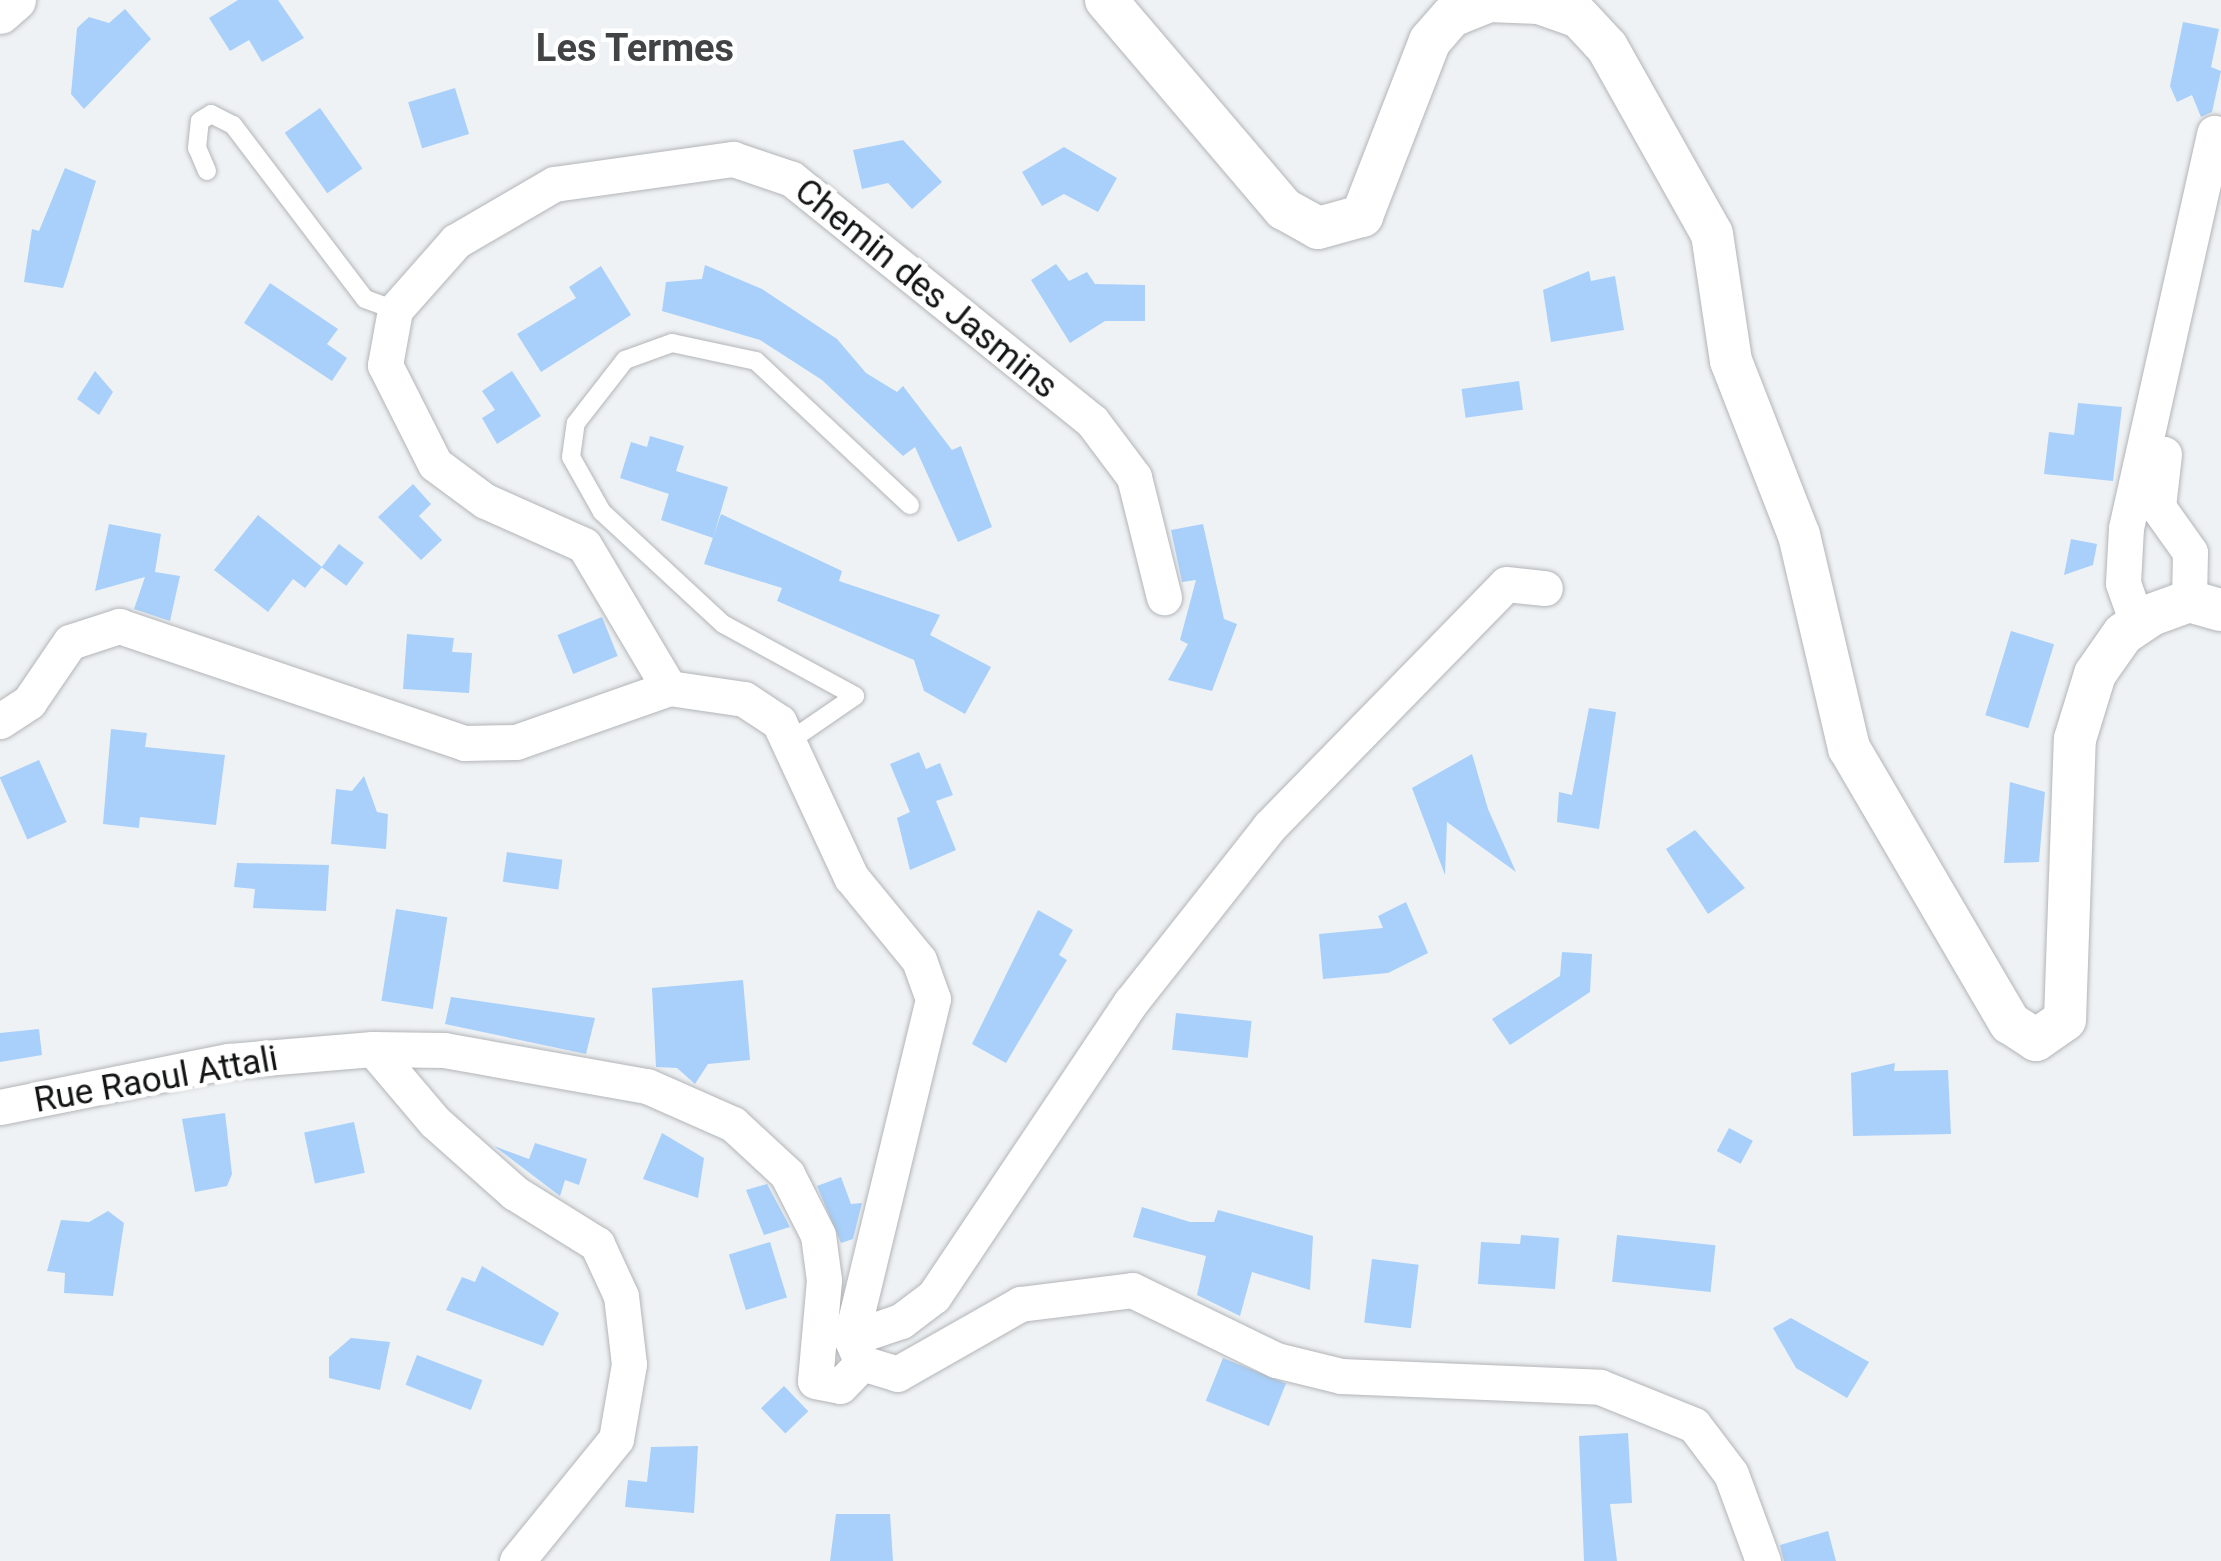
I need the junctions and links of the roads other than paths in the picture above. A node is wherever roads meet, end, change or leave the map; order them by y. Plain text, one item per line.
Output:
1 (15, 0) edge
2 (1106, 0) edge
3 (0, 13) edge
4 (2214, 133) dead end
5 (208, 171) dead end
6 (2221, 180) edge
7 (395, 310) junction
8 (910, 504) dead end
9 (1545, 588) dead end
10 (1164, 596) dead end
11 (2205, 606) edge
12 (2137, 623) junction
13 (669, 688) junction
14 (0, 721) edge
15 (794, 738) junction
16 (373, 1048) junction
17 (0, 1108) edge
18 (856, 1351) junction
19 (517, 1561) edge
20 (1763, 1561) edge

1 - 3 street
2 - 12 street
4 - 12 street
5 - 7 lane
6 - 11 street
7 - 10 street, Chemin des Jasmins
7 - 13 street
8 - 15 lane
9 - 18 street
11 - 12 street
13 - 14 street
13 - 15 street
15 - 18 street
16 - 17 street, Rue Raoul Attali
16 - 18 street, Rue Raoul Attali
16 - 19 street
18 - 20 street

